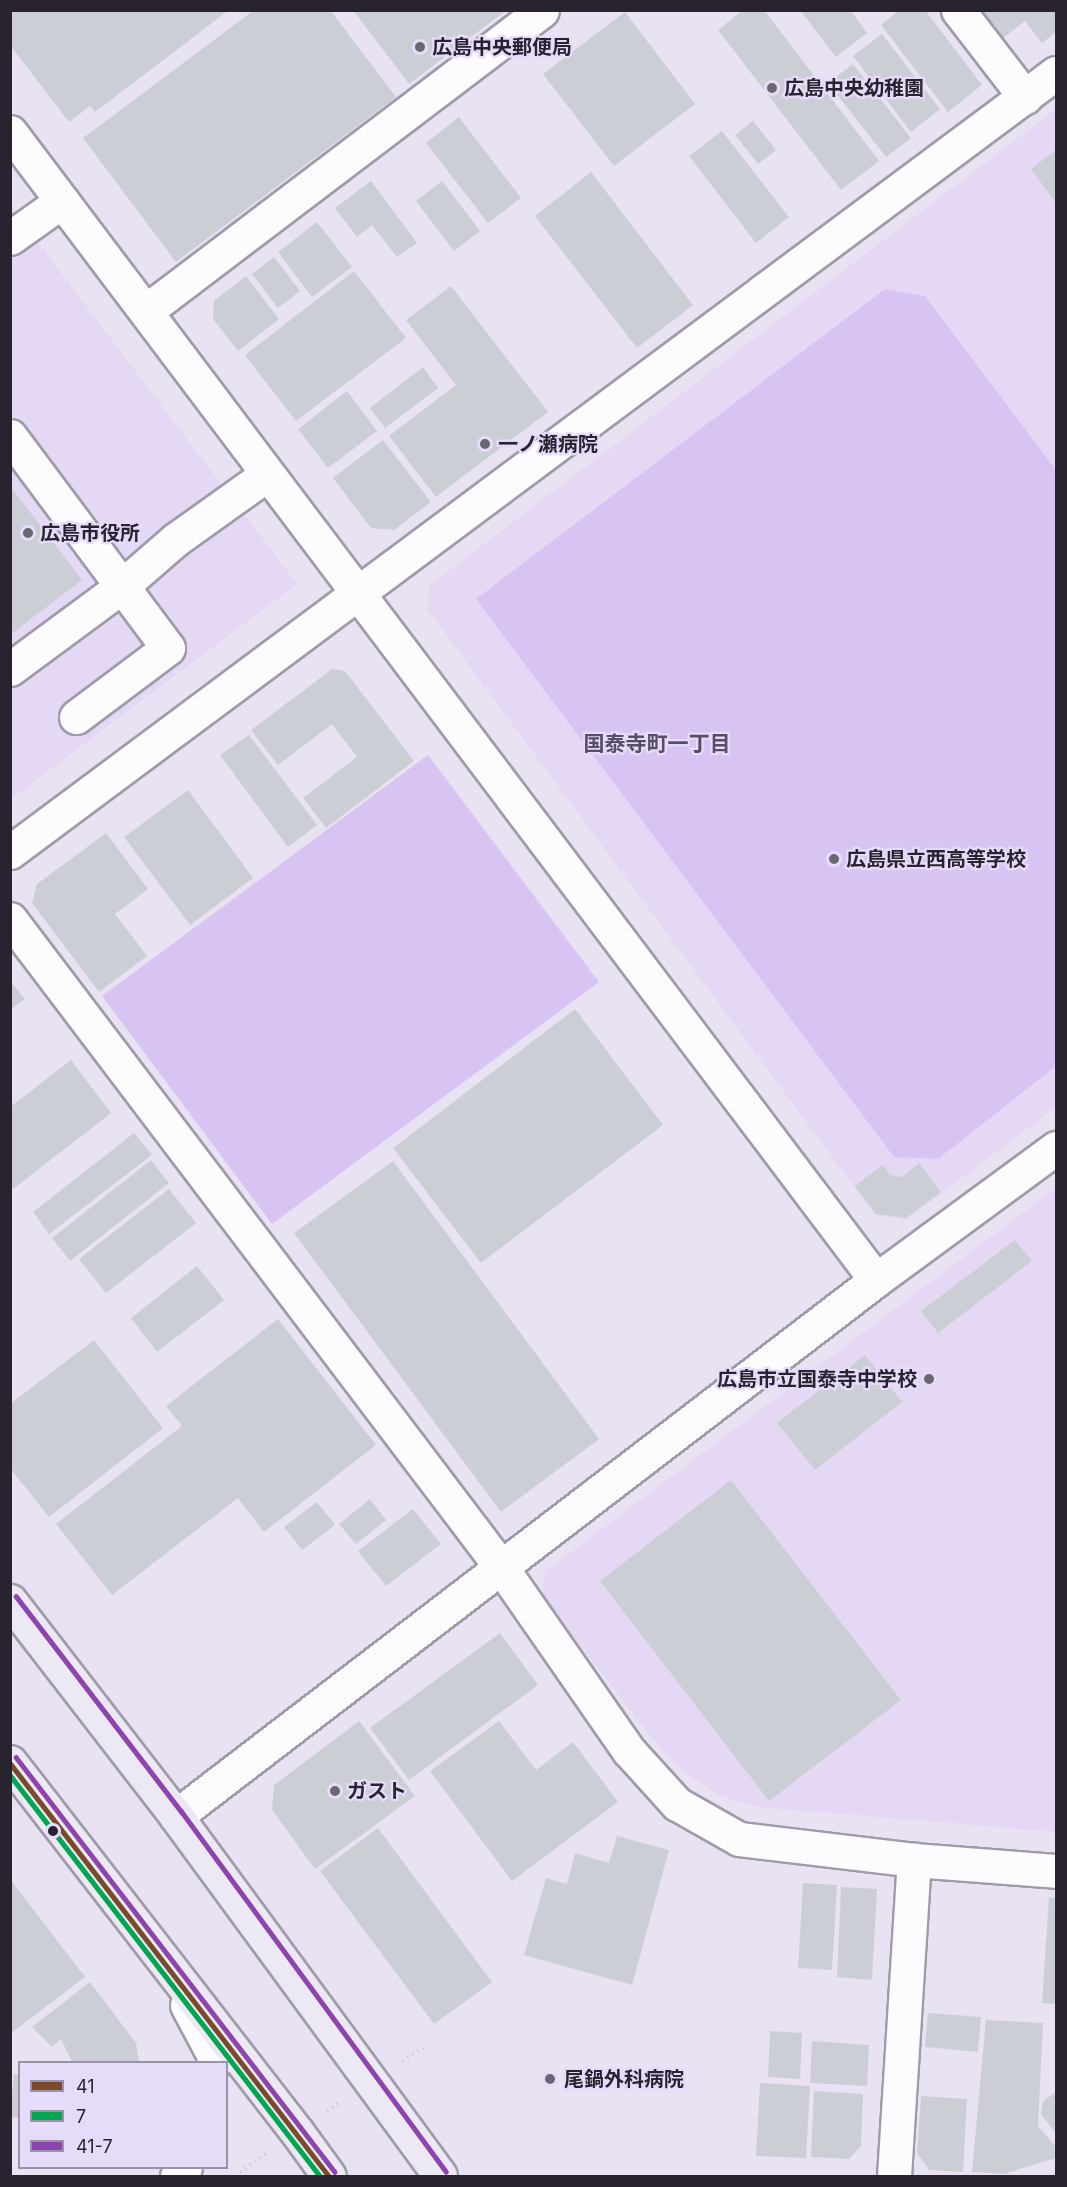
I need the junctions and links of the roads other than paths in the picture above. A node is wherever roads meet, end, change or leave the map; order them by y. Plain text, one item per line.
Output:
1 (542, 10) edge
2 (958, 10) edge
3 (1056, 73) edge
4 (1025, 97) junction
5 (10, 132) edge
6 (62, 201) junction
7 (10, 238) edge
8 (146, 311) junction
9 (10, 436) edge
10 (266, 475) junction
11 (121, 587) junction
12 (355, 592) junction
13 (10, 669) edge
14 (75, 717) dead end
15 (10, 852) edge
16 (10, 919) edge
17 (1056, 1148) edge
18 (876, 1280) junction
19 (501, 1567) junction
20 (10, 1601) edge
21 (10, 1762) edge
22 (176, 1816) junction
23 (914, 1860) junction
24 (1056, 1871) edge
25 (161, 1957) junction
26 (215, 2061) edge
27 (329, 2176) edge
28 (440, 2176) edge
29 (894, 2176) edge

1 - 8 street
2 - 4 street
3 - 4 street
4 - 12 street
5 - 6 street
6 - 7 street
6 - 8 street
8 - 10 street
9 - 11 street
10 - 11 street
10 - 12 street
11 - 13 street
11 - 14 street
12 - 15 street
12 - 18 street
16 - 19 street
17 - 18 street
18 - 19 street
19 - 22 street
19 - 23 street
20 - 22 highway
21 - 25 highway
22 - 28 highway
23 - 24 street
23 - 29 street
25 - 26 street
25 - 27 highway

